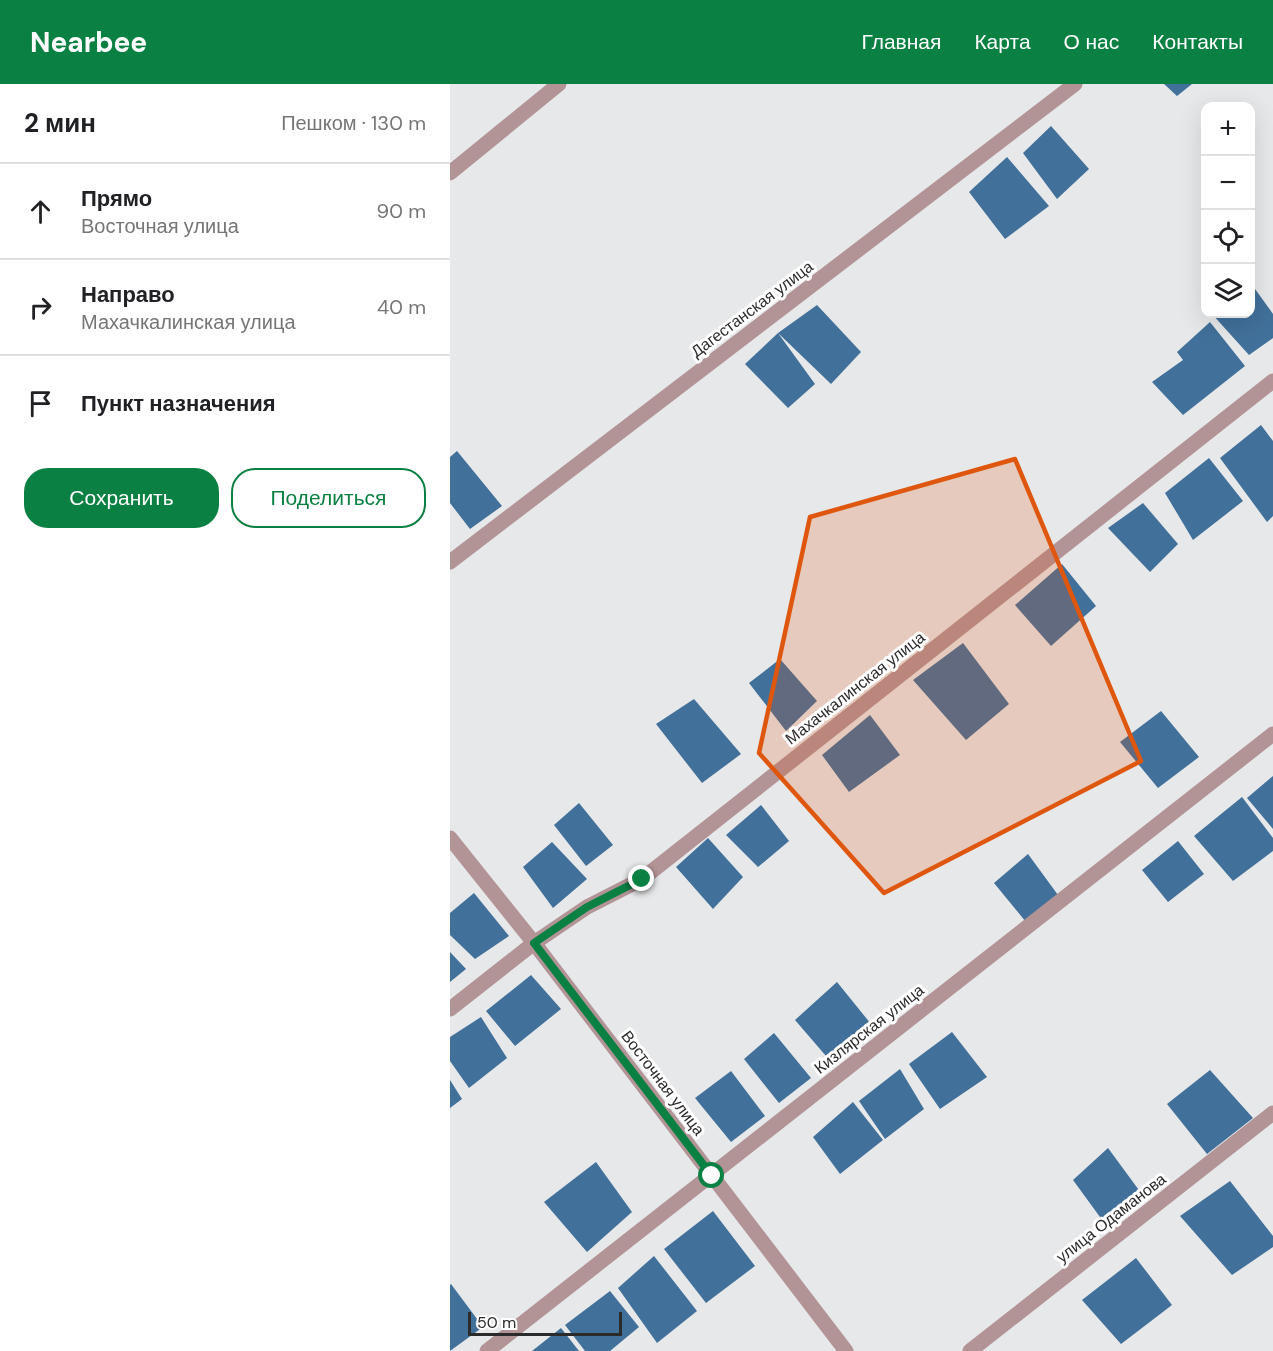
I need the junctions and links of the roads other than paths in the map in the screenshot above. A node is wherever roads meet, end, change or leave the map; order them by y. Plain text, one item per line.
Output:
1 (559, 84) edge
2 (1075, 84) edge
3 (450, 173) edge
4 (1273, 381) edge
5 (450, 562) edge
6 (1273, 734) edge
7 (450, 838) edge
8 (534, 943) junction
9 (450, 1009) edge
10 (1273, 1113) edge
11 (712, 1176) junction
12 (487, 1351) edge
13 (846, 1351) edge
14 (970, 1351) edge

1 - 3 street
2 - 5 street, Дагестанская улица
4 - 8 street, Махачкалинская улица
6 - 11 street, Кизлярская улица
7 - 8 street, Восточная улица
8 - 9 street, Махачкалинская улица
8 - 11 street, Восточная улица
10 - 14 street, улица Одаманова
11 - 12 street, Кизлярская улица
11 - 13 street, Восточная улица

